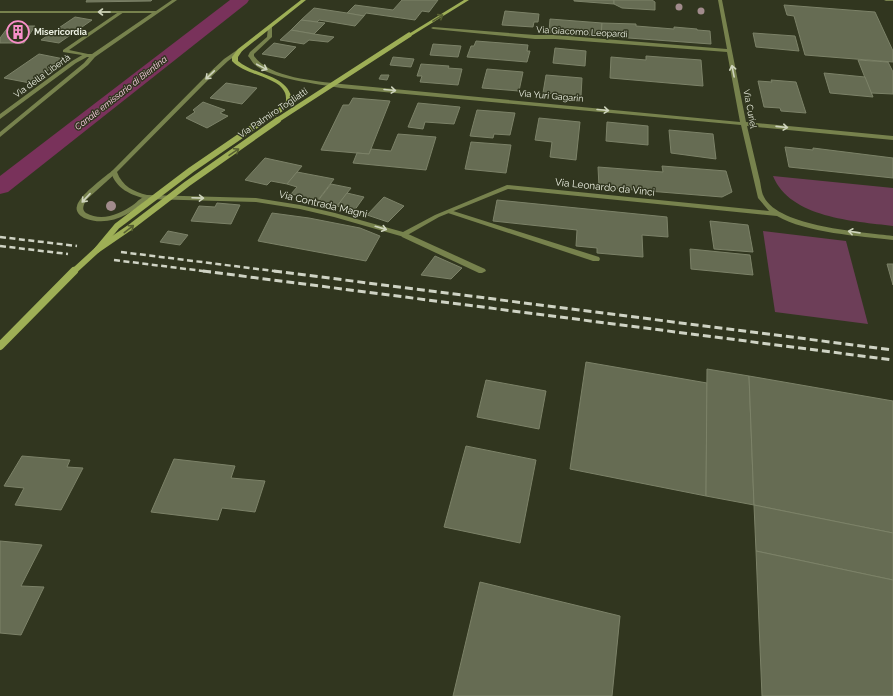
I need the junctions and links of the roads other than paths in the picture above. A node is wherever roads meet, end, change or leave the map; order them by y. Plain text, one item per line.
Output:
1 (176, 0) edge
2 (304, 0) edge
3 (467, 0) edge
4 (720, 0) edge
5 (886, 0) edge
6 (893, 0) edge
7 (0, 12) edge
8 (122, 12) junction
9 (157, 12) junction
10 (270, 27) junction
11 (433, 28) dead end
12 (240, 50) junction
13 (729, 51) junction
14 (86, 55) junction
15 (93, 56) junction
16 (0, 117) edge
17 (743, 123) junction
18 (0, 135) edge
19 (893, 138) edge
20 (114, 172) junction
21 (147, 197) junction
22 (450, 212) junction
23 (777, 214) junction
24 (404, 235) junction
25 (893, 238) edge
26 (96, 250) junction
27 (596, 259) dead end
28 (482, 270) dead end
29 (0, 346) edge

1 - 9 street
2 - 10 main road
26 -> 3 main road, Via Palmiro Togliatti, bridge
4 - 13 street, Via Curiel
5 - 6 street
8 -> 7 street
8 - 9 street
8 - 14 street
9 - 15 street
10 - 12 main road
10 -> 17 street, Via Yuri Gagarin
11 - 13 street, Via Giacomo Leopardi
12 -> 20 street
12 - 26 main road, Via Palmiro Togliatti, bridge
17 -> 13 street, Via Curiel
14 - 15 street
14 - 16 street, Via della Libertà
15 - 18 street
17 -> 19 street, Via Yuri Gagarin
17 - 23 street, Via Curiel
20 - 21 street, Via Contrada Magni
20 -> 21 street
21 -> 24 street, Via Contrada Magni
22 - 23 street, Via Leonardo da Vinci
22 - 24 street, Via Leonardo da Vinci
22 - 27 street
25 -> 23 street
24 - 28 street, Via Contrada Magni
26 - 29 main road, Via Palmiro Togliatti, bridge

